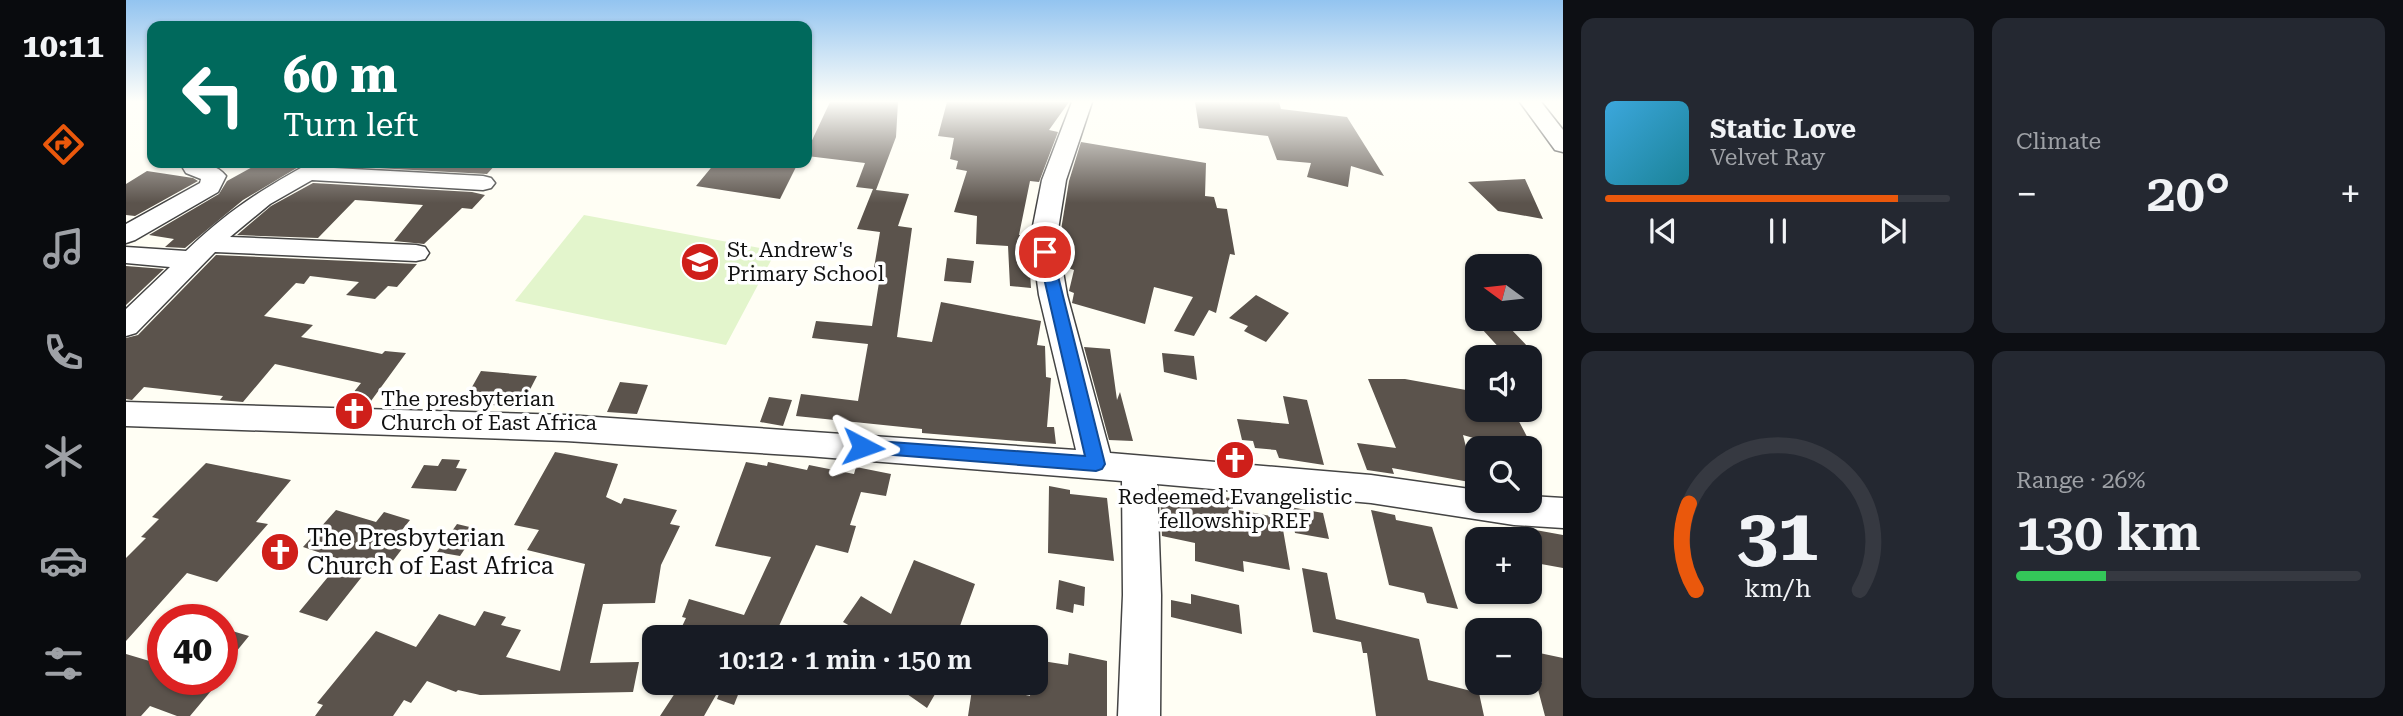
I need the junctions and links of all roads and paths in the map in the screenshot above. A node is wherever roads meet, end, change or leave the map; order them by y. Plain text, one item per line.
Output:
1 (1070, 135) edge
2 (194, 168) dead end
3 (317, 168) edge
4 (483, 183) dead end
5 (126, 235) edge
6 (200, 252) junction
7 (416, 253) dead end
8 (126, 256) edge
9 (126, 326) edge
10 (126, 414) edge
11 (1096, 464) junction
12 (1139, 468) junction
13 (1563, 513) edge
14 (1139, 716) edge

1 - 11 street
2 - 5 street
3 - 4 street
3 - 6 street
6 - 7 street
6 - 8 street
6 - 9 street
10 - 11 street
11 - 12 street
12 - 13 street
12 - 14 street

